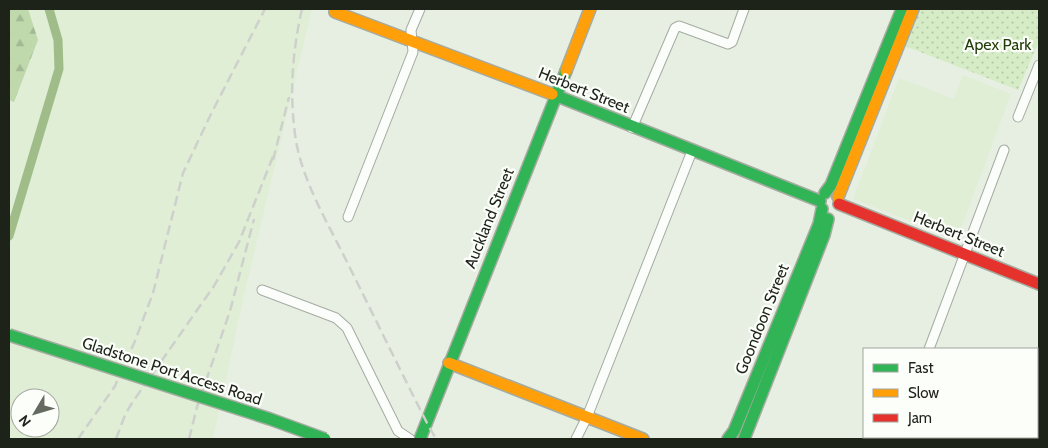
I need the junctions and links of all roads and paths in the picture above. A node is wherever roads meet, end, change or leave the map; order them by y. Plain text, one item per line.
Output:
1 (420, 9) edge
2 (590, 9) edge
3 (744, 9) edge
4 (902, 9) edge
5 (913, 9) edge
6 (335, 12) dead end
7 (412, 40) junction
8 (1039, 64) edge
9 (556, 96) junction
10 (1018, 117) dead end
11 (632, 128) junction
12 (1004, 150) dead end
13 (692, 151) junction
14 (829, 203) junction
15 (348, 216) dead end
16 (965, 254) junction
17 (1039, 284) edge
18 (262, 290) dead end
19 (9, 335) edge
20 (929, 348) edge
21 (449, 363) junction
22 (587, 417) junction
23 (325, 439) edge
24 (410, 439) edge
25 (420, 439) edge
26 (576, 439) edge
27 (643, 439) edge
28 (728, 439) edge
29 (744, 439) edge

1 - 7 street
2 - 9 street, Auckland Street
3 - 11 street
4 - 14 street, Goondoon Street
5 - 14 street, Goondoon Street
6 - 7 street, Herbert Street
7 - 9 street, Herbert Street
7 - 15 street
8 - 10 street
9 - 11 street, Herbert Street
9 - 21 street, Auckland Street
11 - 13 street, Herbert Street
12 - 16 street
13 - 14 street, Herbert Street
13 - 22 street
14 - 16 street, Herbert Street
14 - 28 street, Goondoon Street
14 - 29 street, Goondoon Street
16 - 17 street, Herbert Street
16 - 20 street
18 - 24 street
19 - 23 street, Gladstone Port Access Road, bridge
21 - 22 street
21 - 25 street, Auckland Street
22 - 26 street
22 - 27 street

